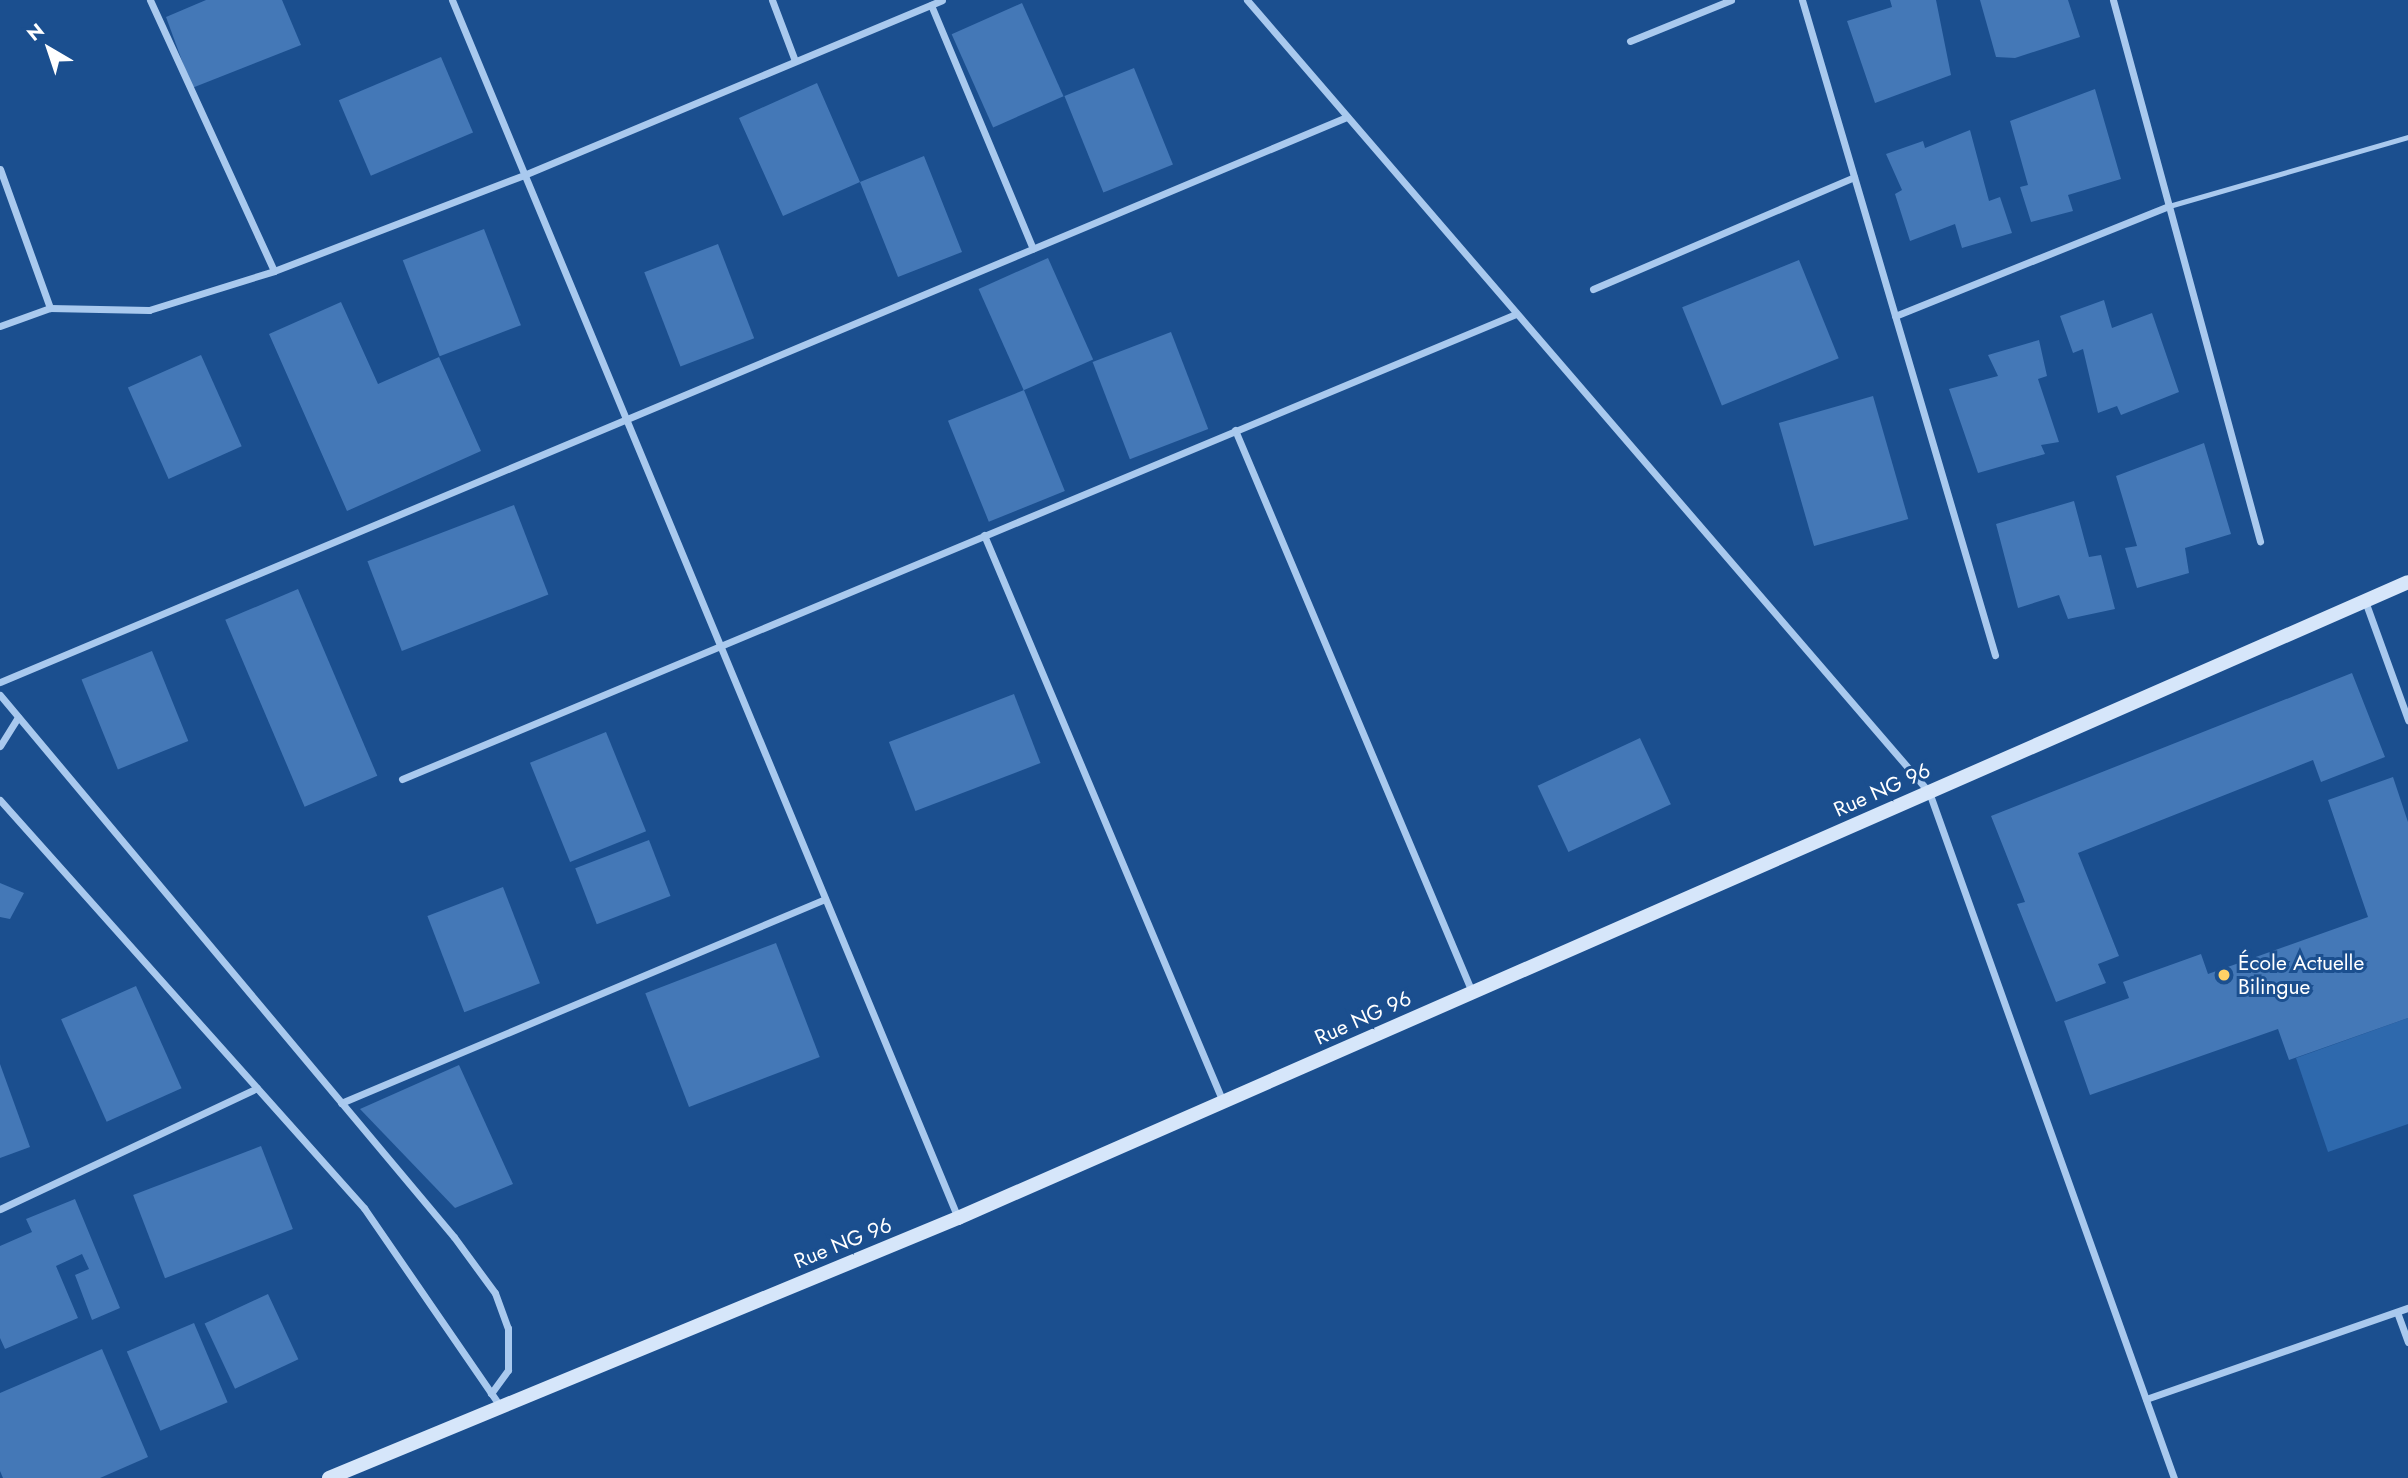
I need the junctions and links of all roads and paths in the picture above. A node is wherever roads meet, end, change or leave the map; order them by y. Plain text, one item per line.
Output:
1 (150, 0) edge
2 (452, 0) edge
3 (772, 0) edge
4 (942, 0) edge
5 (1247, 0) edge
6 (1731, 0) edge
7 (1802, 0) edge
8 (2113, 0) edge
9 (931, 5) junction
10 (1630, 41) dead end
11 (795, 61) junction
12 (1347, 117) junction
13 (2408, 137) edge
14 (0, 169) edge
15 (524, 175) junction
16 (1854, 177) junction
17 (2169, 206) junction
18 (1033, 249) junction
19 (274, 271) junction
20 (1593, 289) dead end
21 (50, 308) junction
22 (1516, 314) junction
23 (1895, 316) junction
24 (0, 326) edge
25 (626, 419) junction
26 (1235, 430) junction
27 (984, 535) junction
28 (2260, 541) dead end
29 (2408, 582) edge
30 (2365, 601) junction
31 (720, 646) junction
32 (1995, 655) dead end
33 (0, 682) edge
34 (0, 695) edge
35 (18, 717) junction
36 (2408, 720) edge
37 (0, 746) edge
38 (402, 779) dead end
39 (1929, 792) junction
40 (0, 800) edge
41 (825, 900) junction
42 (1472, 992) junction
43 (257, 1088) junction
44 (1223, 1102) junction
45 (341, 1103) junction
46 (0, 1209) edge
47 (958, 1218) junction
48 (2408, 1308) edge
49 (2397, 1312) junction
50 (2408, 1342) edge
51 (491, 1393) junction
52 (2146, 1399) junction
53 (501, 1407) junction
54 (329, 1478) edge
55 (2174, 1478) edge

1 - 19 street
2 - 15 street
3 - 11 street
4 - 9 street
5 - 12 street
6 - 10 street
7 - 16 street
8 - 17 street
9 - 11 street
9 - 18 street
11 - 15 street
12 - 18 street
12 - 22 street
13 - 17 lane
14 - 21 street
15 - 19 street
15 - 25 street
16 - 20 street
16 - 23 street
17 - 23 street
17 - 28 street
18 - 25 street
19 - 21 street
21 - 24 street
22 - 26 street
22 - 39 street
23 - 32 street
25 - 31 street
25 - 33 street
26 - 27 street
26 - 42 street
27 - 31 street
27 - 44 street
29 - 30 street, Rue NG 96
30 - 36 street
30 - 39 street, Rue NG 96
31 - 38 street
31 - 41 street
34 - 35 street
35 - 37 street
35 - 45 street
39 - 42 street, Rue NG 96
39 - 52 street
40 - 43 street
41 - 45 street
41 - 47 street
42 - 44 street, Rue NG 96
43 - 46 street
43 - 51 street
44 - 47 street, Rue NG 96
45 - 51 street
47 - 53 street, Rue NG 96
48 - 49 street
49 - 50 street
49 - 52 street
51 - 53 street
52 - 55 street
53 - 54 street, Rue NG 96

